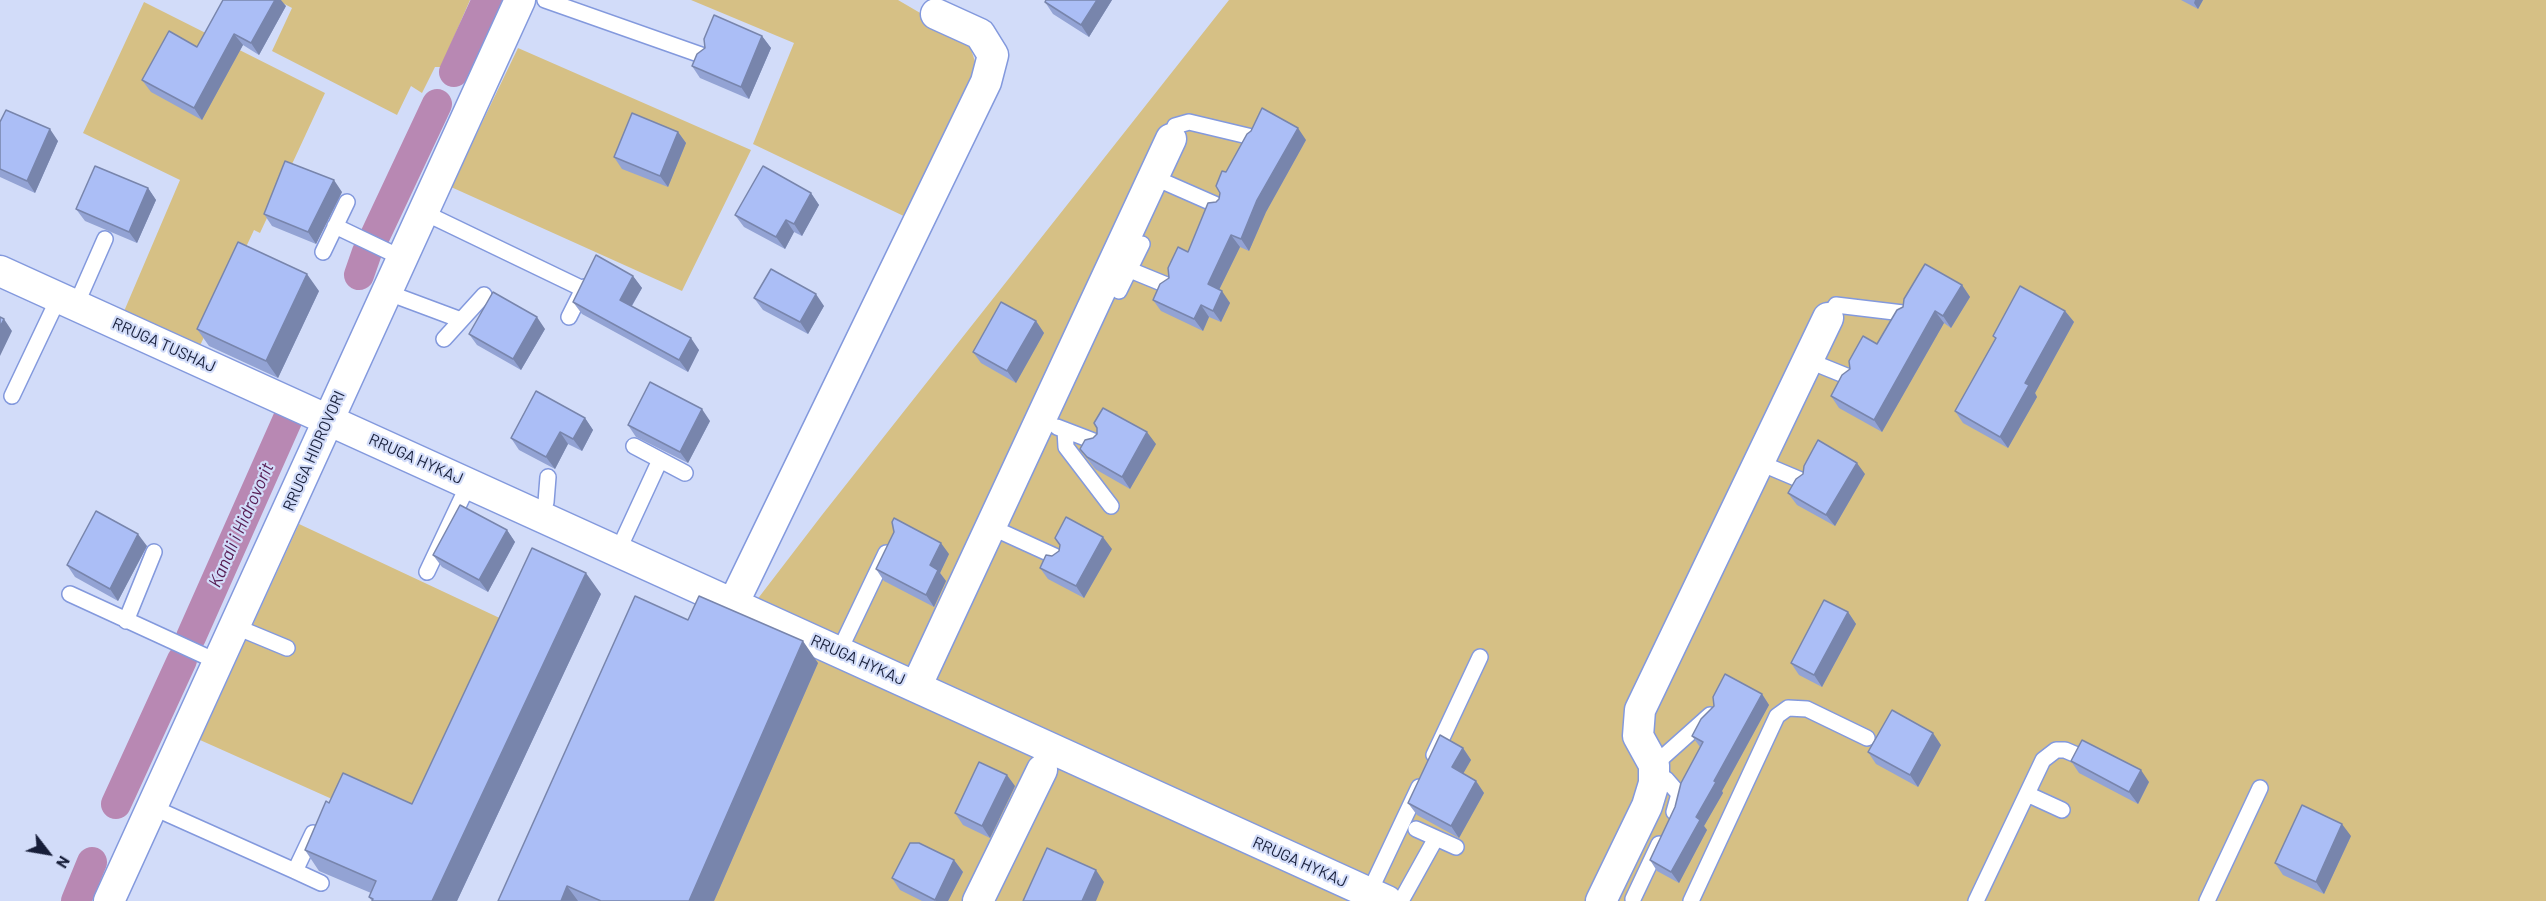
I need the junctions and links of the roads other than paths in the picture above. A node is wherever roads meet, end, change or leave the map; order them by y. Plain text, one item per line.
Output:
1 (520, 0) edge
2 (545, 0) edge
3 (936, 14) dead end
4 (704, 56) edge
5 (1252, 137) edge
6 (1171, 139) joint
7 (1153, 177) junction
8 (347, 202) dead end
9 (1218, 206) edge
10 (423, 212) junction
11 (335, 226) junction
12 (105, 239) dead end
13 (1142, 244) dead end
14 (323, 252) dead end
15 (402, 258) junction
16 (0, 271) edge
17 (591, 273) edge
18 (1120, 275) junction
19 (1169, 286) edge
20 (583, 289) junction
21 (386, 292) junction
22 (484, 295) dead end
23 (68, 301) junction
24 (1903, 313) edge
25 (569, 317) dead end
26 (1828, 318) joint
27 (461, 320) junction
28 (444, 339) dead end
29 (1807, 360) junction
30 (1849, 377) edge
31 (12, 396) dead end
32 (329, 420) junction
33 (1053, 424) junction
34 (1096, 442) edge
35 (634, 446) dead end
36 (660, 460) junction
37 (1758, 462) junction
38 (685, 473) dead end
39 (548, 477) dead end
40 (1803, 481) edge
41 (469, 483) junction
42 (1111, 506) dead end
43 (540, 516) junction
44 (991, 527) junction
45 (892, 540) edge
46 (618, 551) junction
47 (154, 552) dead end
48 (1059, 558) edge
49 (427, 572) dead end
50 (70, 594) dead end
51 (733, 604) junction
52 (126, 621) junction
53 (234, 626) junction
54 (287, 648) dead end
55 (841, 652) junction
56 (1480, 657) dead end
57 (218, 662) junction
58 (916, 687) junction
59 (1712, 713) edge
60 (1867, 738) dead end
61 (2079, 756) edge
62 (1042, 770) dead end
63 (1654, 774) junction
64 (2260, 788) dead end
65 (2027, 794) junction
66 (152, 807) junction
67 (2062, 810) dead end
68 (324, 822) edge
69 (1416, 829) dead end
70 (1436, 838) junction
71 (1456, 847) dead end
72 (295, 871) junction
73 (321, 883) edge
74 (1378, 897) edge
75 (1633, 899) dead end
76 (109, 901) edge
77 (978, 901) edge
78 (1401, 901) edge
79 (1601, 901) edge
80 (1691, 901) edge
81 (1976, 901) edge
82 (2207, 901) edge

1 - 10 street, RRUGA HIDROVORI
2 - 4 lane
3 - 51 street
5 - 6 lane
6 - 7 street
7 - 9 lane
7 - 18 street
8 - 11 lane
10 - 15 street, RRUGA HIDROVORI
10 - 20 lane
11 - 14 lane
11 - 15 lane
12 - 23 lane
13 - 18 lane
15 - 21 street, RRUGA HIDROVORI
16 - 23 street, RRUGA TUSHAJ
17 - 20 lane
18 - 19 lane
18 - 33 street
20 - 25 lane
21 - 27 lane
21 - 32 street, RRUGA HIDROVORI
22 - 27 lane
23 - 31 lane
23 - 32 street, RRUGA TUSHAJ
24 - 26 lane
26 - 29 street
27 - 28 lane
29 - 30 lane
29 - 37 street
32 - 41 street, RRUGA HYKAJ
32 - 53 street, RRUGA HIDROVORI
33 - 34 lane
33 - 42 lane
33 - 44 street
35 - 36 lane
36 - 38 lane
36 - 46 lane
37 - 40 lane
37 - 63 street
39 - 43 lane
41 - 43 street, RRUGA HYKAJ
41 - 49 lane
43 - 46 street, RRUGA HYKAJ
44 - 48 lane
44 - 58 street
45 - 55 lane
46 - 51 street, RRUGA HYKAJ
47 - 52 lane
50 - 52 lane
51 - 55 street, RRUGA HYKAJ
52 - 57 lane
53 - 54 lane
53 - 57 street, RRUGA HIDROVORI
55 - 58 street, RRUGA HYKAJ
56 - 74 lane
57 - 66 street, RRUGA HIDROVORI
58 - 74 street, RRUGA HYKAJ
59 - 63 lane
60 - 80 lane
61 - 65 lane
62 - 77 street
63 - 75 lane
63 - 79 street
64 - 82 lane
65 - 67 lane
65 - 81 lane
66 - 72 lane
66 - 76 street, RRUGA HIDROVORI
68 - 72 lane
69 - 70 lane
70 - 71 lane
70 - 78 lane
72 - 73 lane

